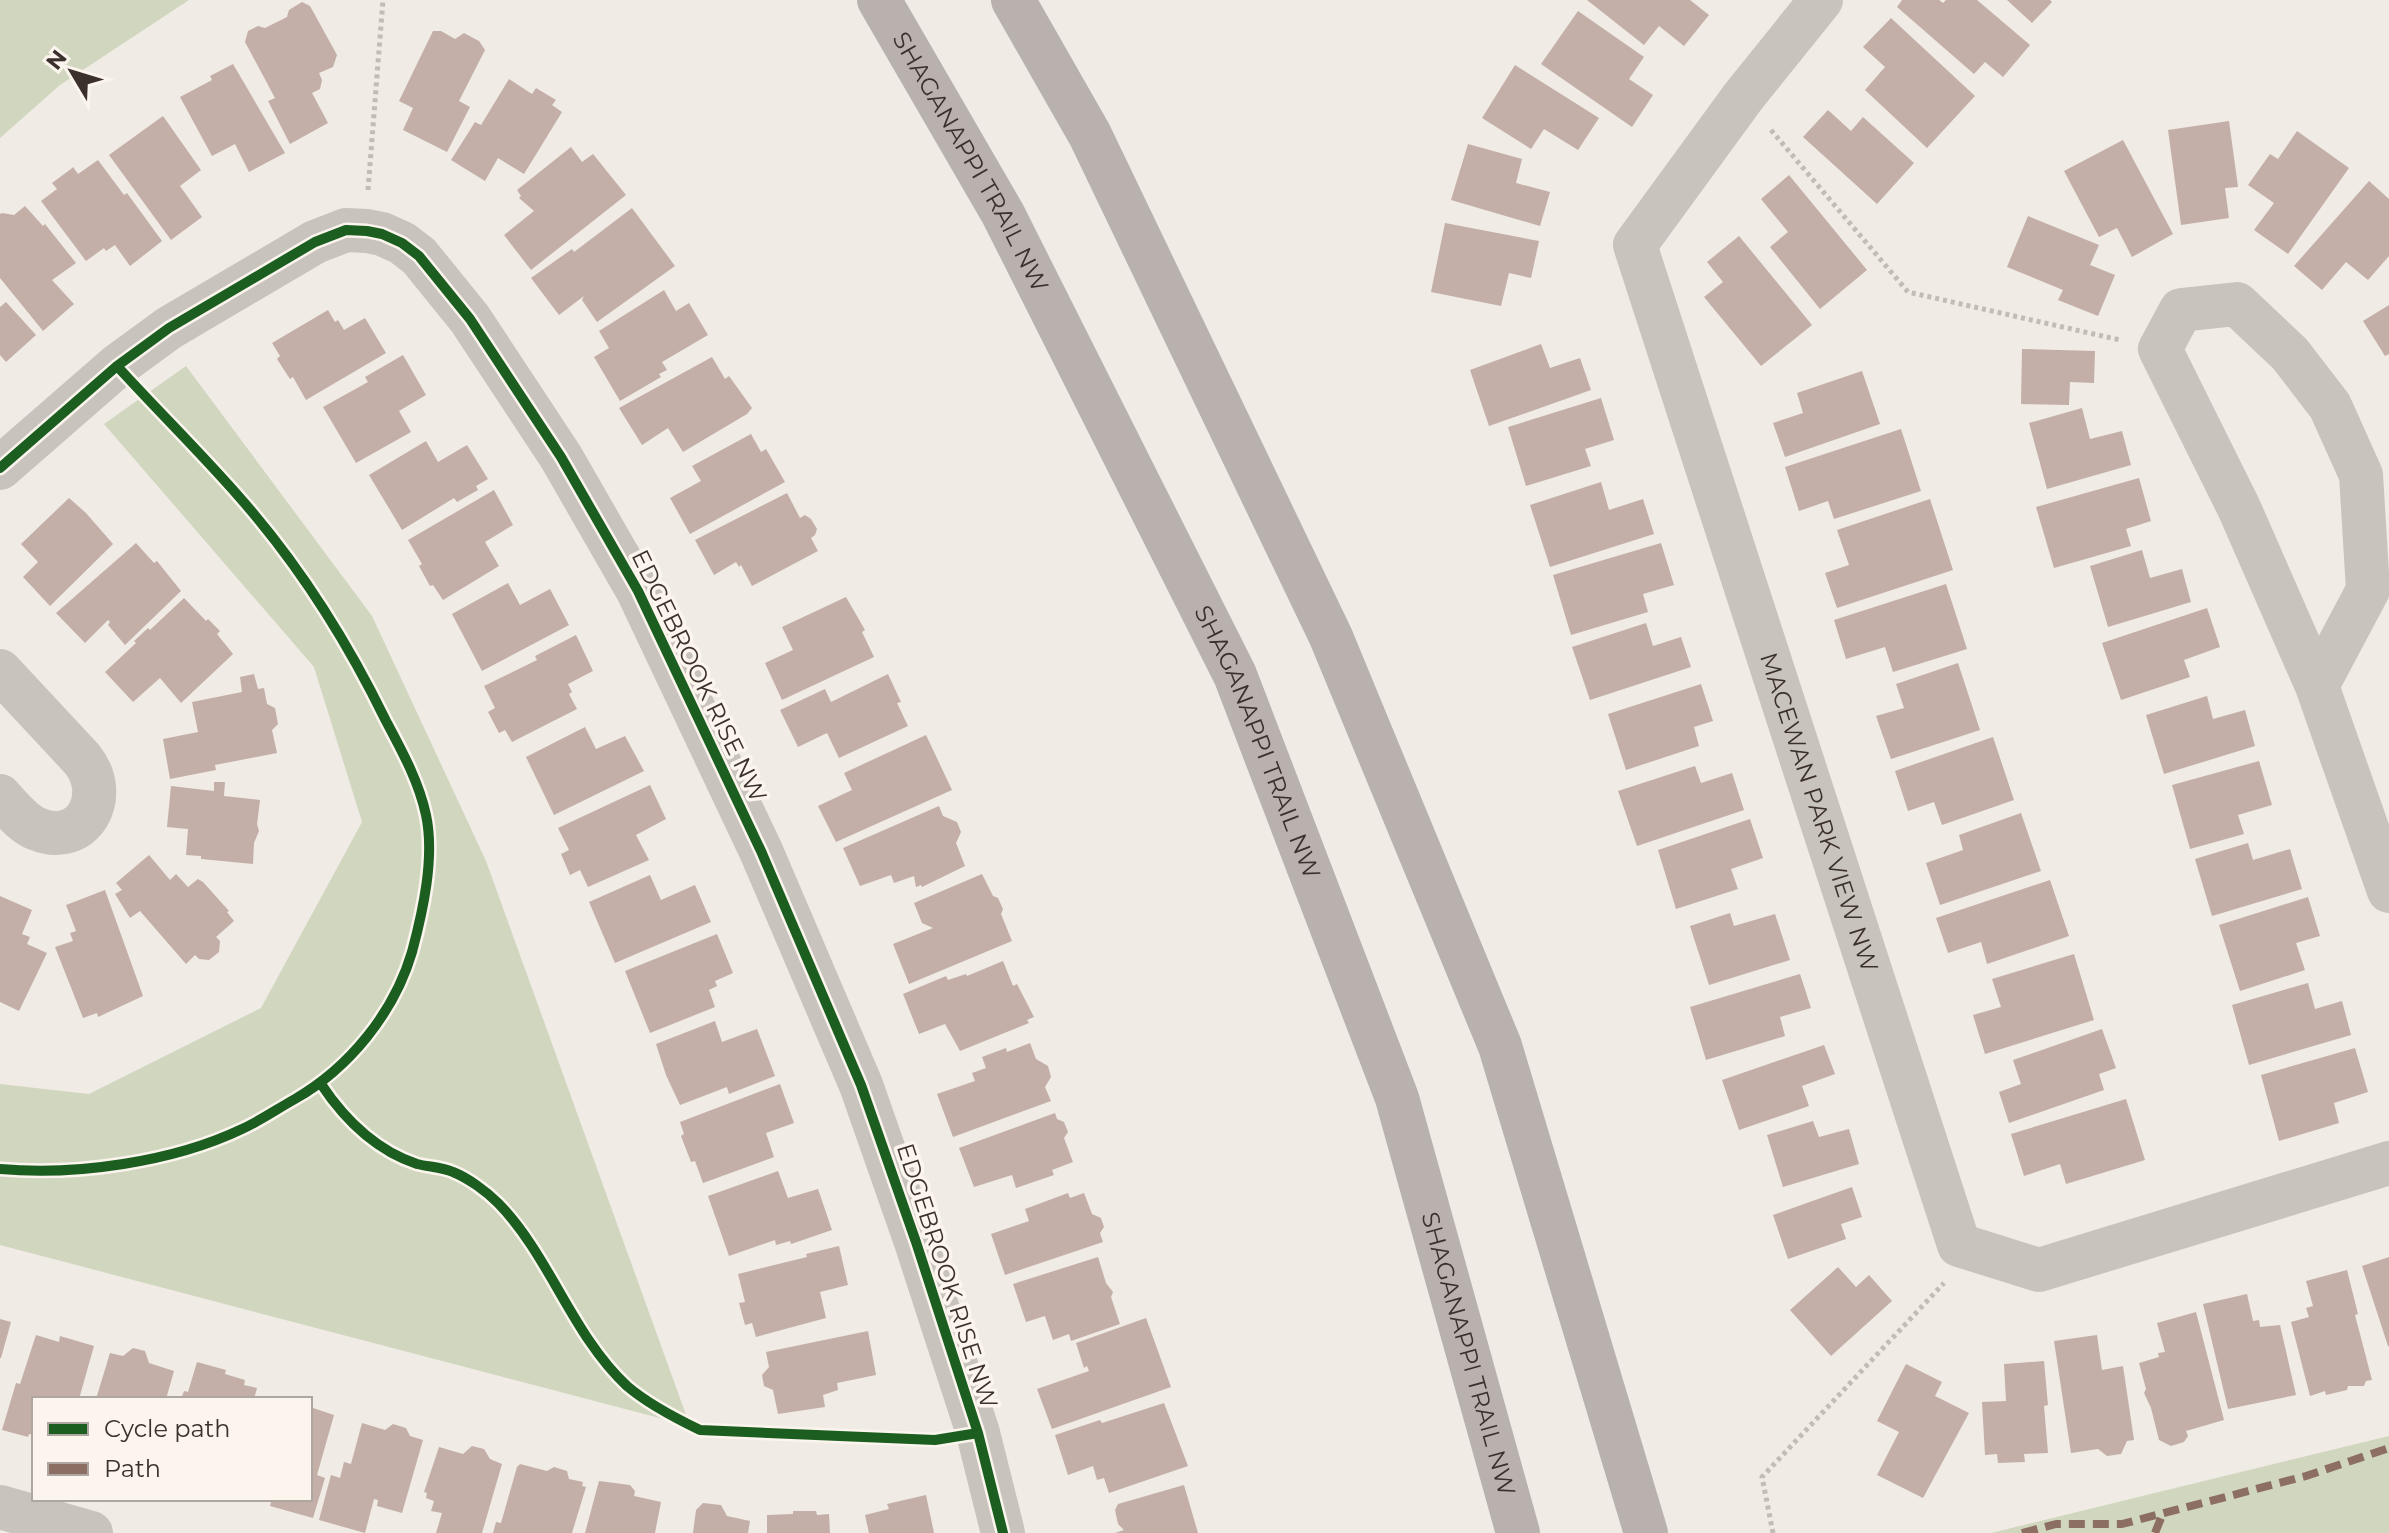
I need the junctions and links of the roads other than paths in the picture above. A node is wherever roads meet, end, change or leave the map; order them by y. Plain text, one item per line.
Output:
1 (879, 0) edge
2 (1013, 0) edge
3 (1821, 0) edge
4 (0, 468) edge
5 (0, 671) edge
6 (2317, 686) junction
7 (0, 796) edge
8 (2389, 891) edge
9 (2389, 1163) edge
10 (0, 1507) edge
11 (91, 1533) edge
12 (1003, 1533) edge
13 (1518, 1533) edge
14 (1646, 1533) edge

1 - 13 main road, SHAGANAPPI TRAIL NW
2 - 14 main road
3 - 9 street, MACEWAN PARK VIEW NW
4 - 12 street, EDGEBROOK RISE NW
5 - 7 street
6 - 6 street
6 - 8 street
10 - 11 street

